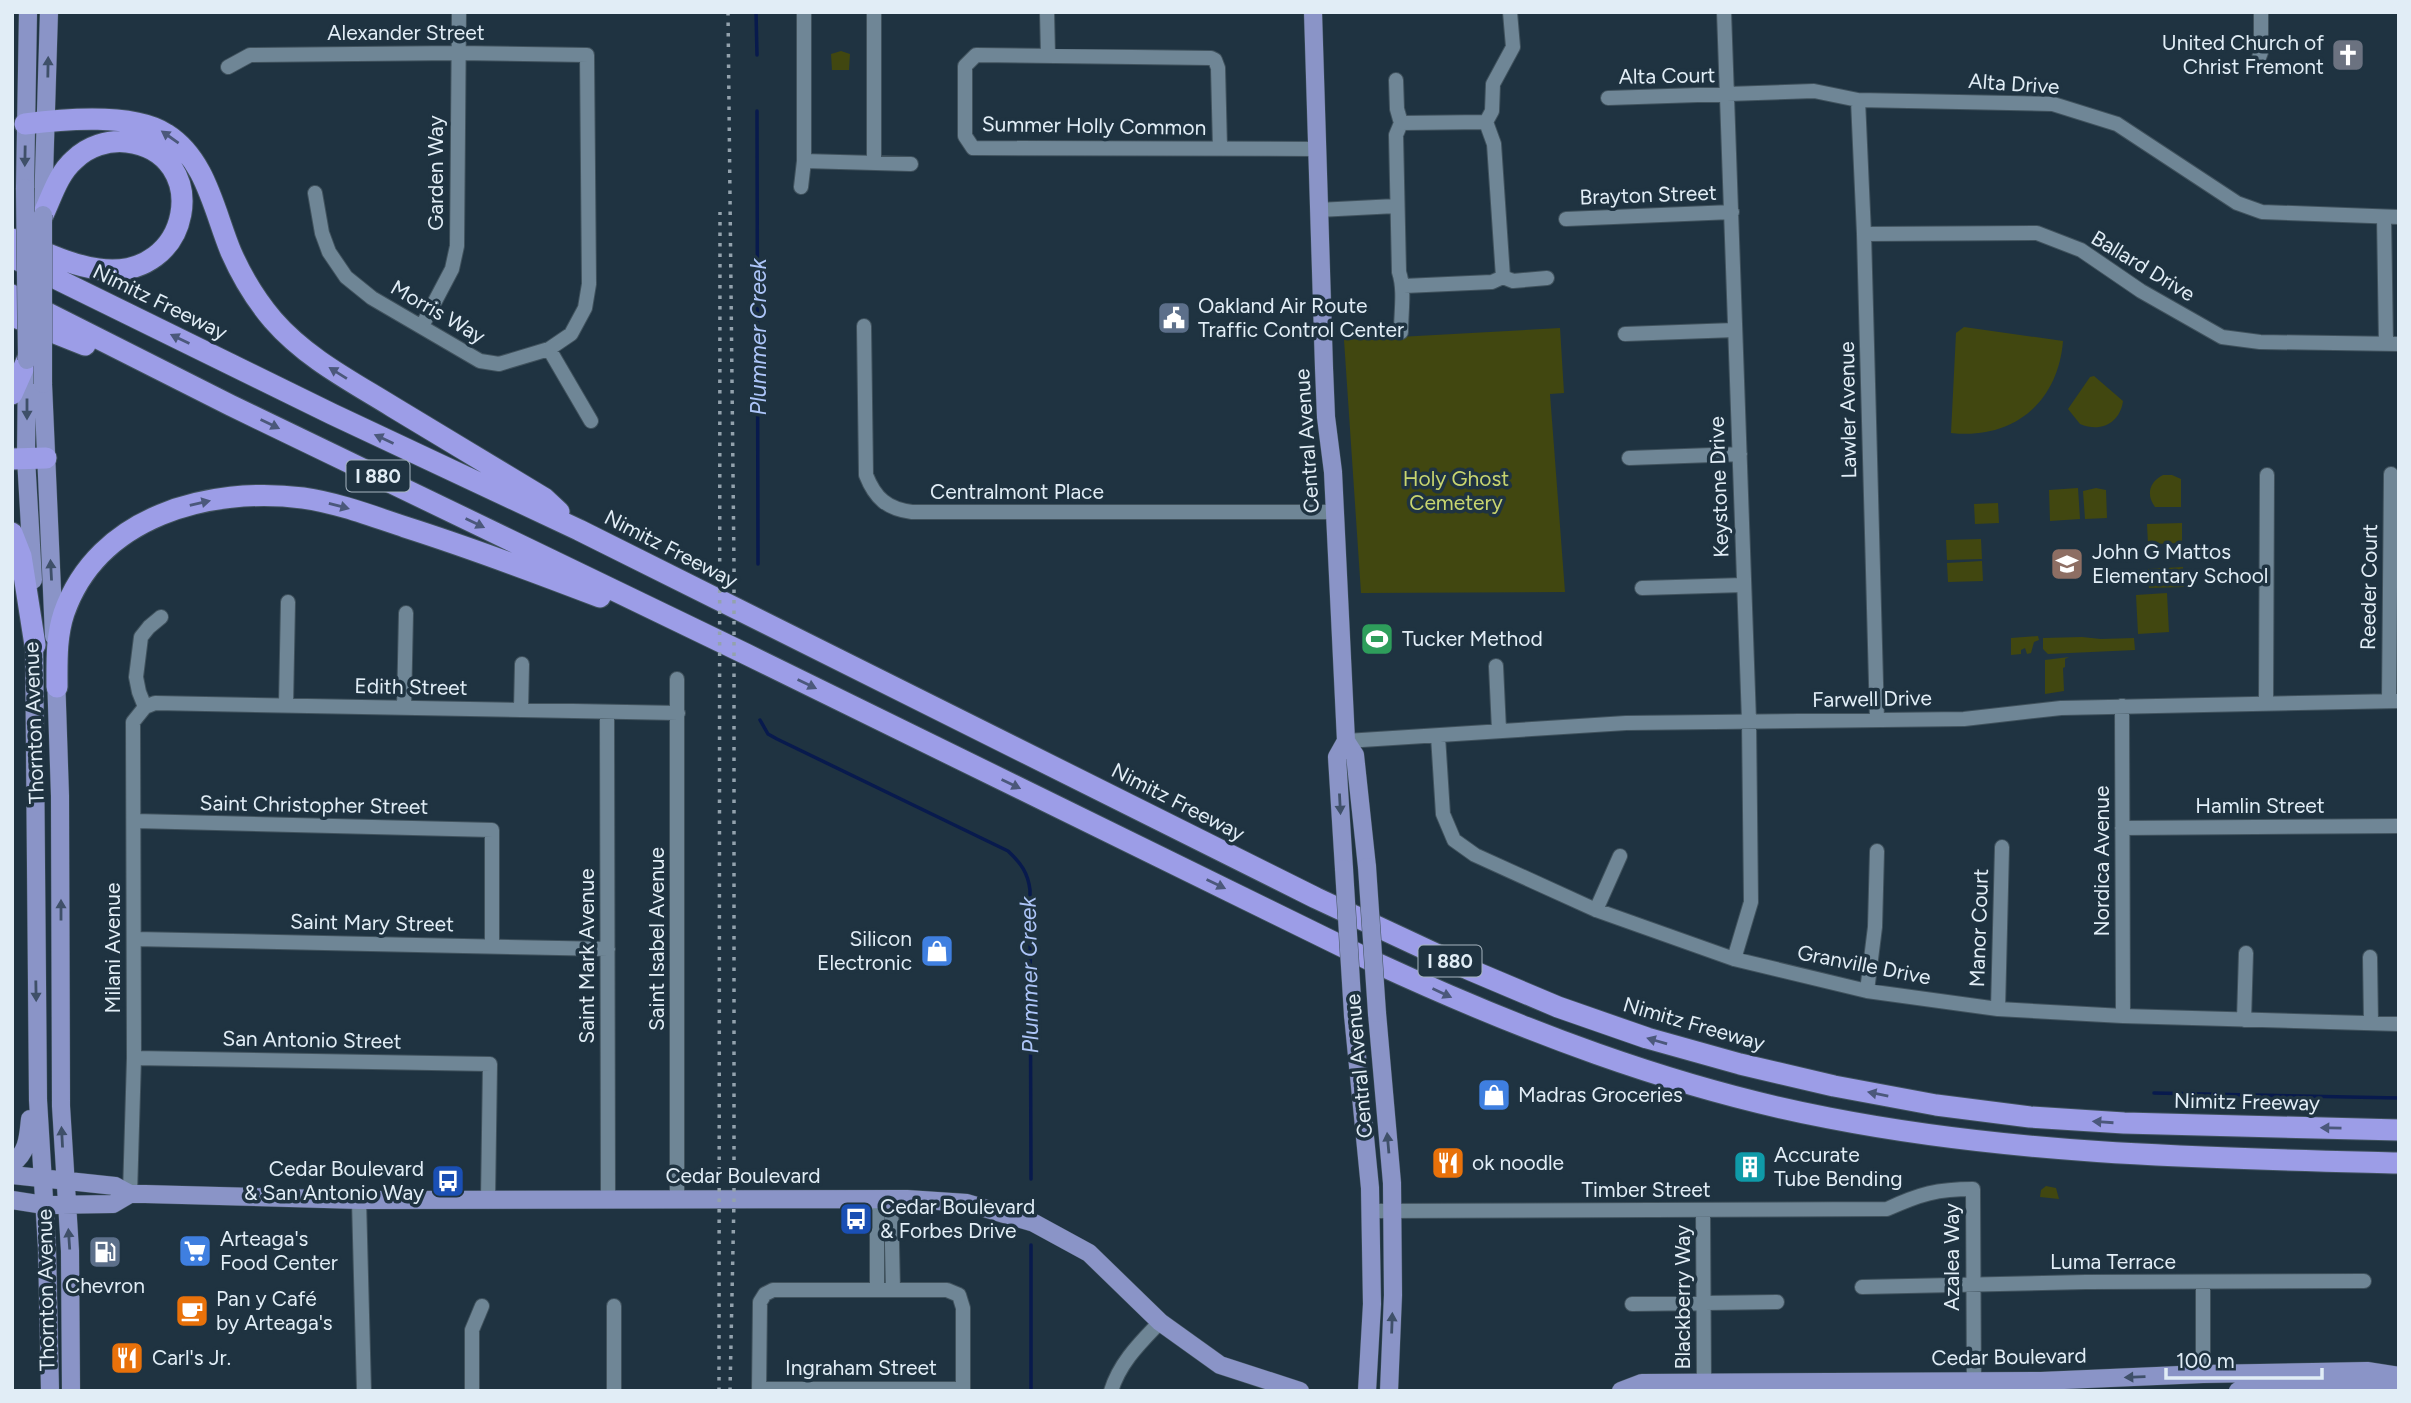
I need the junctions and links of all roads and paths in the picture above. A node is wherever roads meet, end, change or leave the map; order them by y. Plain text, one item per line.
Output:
1 (28, 12) edge
2 (49, 12) edge
3 (459, 12) edge
4 (804, 12) edge
5 (874, 12) edge
6 (1047, 12) edge
7 (1313, 12) edge
8 (1510, 12) edge
9 (1724, 12) edge
10 (2261, 12) edge
11 (457, 53) junction
12 (587, 55) joint
13 (1048, 55) junction
14 (2257, 63) dead end
15 (228, 67) dead end
16 (1396, 80) dead end
17 (1727, 95) junction
18 (1608, 98) dead end
19 (1858, 100) junction
20 (36, 122) junction
21 (1486, 122) junction
22 (1401, 123) junction
23 (1220, 148) junction
24 (1317, 149) junction
25 (804, 161) junction
26 (874, 161) junction
27 (911, 163) dead end
28 (802, 187) dead end
29 (316, 193) dead end
30 (1396, 206) junction
31 (1318, 210) junction
32 (1732, 212) junction
33 (43, 215) junction
34 (2391, 217) edge
35 (1566, 219) dead end
36 (1864, 234) junction
37 (12, 239) edge
38 (12, 257) edge
39 (1503, 277) junction
40 (1547, 278) dead end
41 (1404, 286) junction
42 (12, 295) edge
43 (12, 316) edge
44 (422, 326) junction
45 (864, 326) dead end
46 (1735, 330) junction
47 (1401, 332) dead end
48 (1625, 334) dead end
49 (2392, 344) edge
50 (549, 349) junction
51 (27, 360) junction
52 (12, 394) edge
53 (230, 405) junction
54 (591, 421) dead end
55 (1740, 454) junction
56 (28, 458) edge
57 (1629, 458) dead end
58 (2391, 474) dead end
59 (2267, 475) dead end
60 (1335, 512) junction
61 (579, 530) junction
62 (12, 533) edge
63 (1743, 585) junction
64 (1642, 588) dead end
65 (288, 602) dead end
66 (406, 612) dead end
67 (161, 617) dead end
68 (35, 645) junction
69 (746, 654) junction
70 (522, 664) dead end
71 (1496, 666) dead end
72 (677, 679) dead end
73 (57, 687) junction
74 (2394, 701) edge
75 (2266, 703) junction
76 (286, 705) junction
77 (2122, 706) junction
78 (145, 707) junction
79 (404, 708) junction
80 (521, 710) junction
81 (607, 712) junction
82 (678, 713) junction
83 (1877, 720) junction
84 (1749, 721) junction
85 (1499, 730) junction
86 (1438, 736) junction
87 (1346, 741) junction
88 (135, 821) junction
89 (2399, 826) edge
90 (2122, 828) junction
91 (2002, 847) dead end
92 (1878, 851) dead end
93 (1620, 856) dead end
94 (1596, 910) junction
95 (135, 939) junction
96 (492, 946) junction
97 (608, 949) junction
98 (2246, 953) dead end
99 (2370, 957) dead end
100 (1734, 959) junction
101 (1867, 991) junction
102 (1998, 1010) junction
103 (2123, 1016) junction
104 (2244, 1020) junction
105 (2371, 1023) junction
106 (2399, 1024) edge
107 (134, 1058) junction
108 (38, 1100) junction
109 (2399, 1130) edge
110 (2399, 1163) edge
111 (12, 1164) edge
112 (12, 1175) edge
113 (43, 1178) junction
114 (65, 1181) junction
115 (130, 1194) junction
116 (1917, 1195) joint
117 (488, 1199) junction
118 (608, 1199) junction
119 (677, 1199) junction
120 (884, 1199) junction
121 (12, 1200) edge
122 (359, 1200) junction
123 (44, 1205) junction
124 (67, 1205) junction
125 (1703, 1210) junction
126 (1371, 1211) junction
127 (1392, 1211) junction
128 (2364, 1281) dead end
129 (2203, 1283) junction
130 (1973, 1284) junction
131 (1862, 1287) dead end
132 (877, 1290) junction
133 (893, 1290) junction
134 (1777, 1303) dead end
135 (1632, 1304) dead end
136 (1703, 1304) junction
137 (481, 1306) dead end
138 (614, 1306) dead end
139 (1160, 1322) junction
140 (2203, 1374) junction
141 (2399, 1378) edge
142 (1704, 1382) junction
143 (1974, 1386) edge
144 (759, 1390) edge
145 (963, 1390) edge
146 (50, 1391) edge
147 (71, 1391) edge
148 (364, 1391) edge
149 (472, 1391) edge
150 (614, 1391) edge
151 (1111, 1391) edge
152 (1300, 1391) edge
153 (1367, 1391) edge
154 (1389, 1391) edge
155 (1621, 1391) edge
156 (2238, 1391) edge

1 - 20 main road, Thornton Avenue
20 -> 2 main road, Thornton Avenue
3 - 11 street, Garden Way
4 - 25 street
5 - 26 street
6 - 13 street
7 - 24 main road, Central Avenue
8 - 21 street
9 - 17 street, Keystone Drive
10 - 14 street
11 - 12 street, Alexander Street
11 - 15 street, Alexander Street
11 - 44 street, Garden Way
12 - 50 street, Morris Way
13 - 23 street, Summer Holly Common
13 - 23 street, Summer Holly Common
16 - 22 street
17 - 18 street, Alta Court
17 - 19 street, Alta Drive
17 - 32 street, Keystone Drive
19 - 34 street, Alta Drive
19 - 36 street, Lawler Avenue
20 - 33 main road, Thornton Avenue
20 -> 51 main road, Thornton Avenue, bridge
61 -> 20 highway
21 - 22 street
21 - 39 street
22 - 30 street
23 - 24 street, Summer Holly Common
24 - 31 main road, Central Avenue
25 - 26 street
25 - 28 street
26 - 27 street
29 - 44 street, Morris Way
30 - 31 street
30 - 41 street
31 - 60 main road, Central Avenue
32 - 35 street, Brayton Street
32 - 46 street, Keystone Drive
33 - 37 highway
33 - 56 main road, Thornton Avenue, bridge
34 - 49 street
36 - 49 street, Ballard Drive
36 - 83 street, Lawler Avenue
61 -> 38 highway, Nimitz Freeway / I 880
39 - 40 street
39 - 41 street
41 - 47 street
42 - 53 highway, I 880
43 - 53 highway
44 - 50 street, Morris Way
45 - 60 street, Centralmont Place
46 - 48 street
46 - 55 street, Keystone Drive
50 - 54 street
51 - 52 highway
51 -> 56 main road, Thornton Avenue
53 -> 69 highway, I 880
55 - 57 street
55 - 63 street, Keystone Drive
56 - 68 main road, Thornton Avenue
73 -> 56 main road, Thornton Avenue
58 - 74 street, Reeder Court
59 - 75 street
60 - 87 main road, Central Avenue
109 -> 61 highway, Nimitz Freeway / I 880
62 - 68 highway
63 - 64 street
63 - 84 street, Keystone Drive
65 - 76 street
66 - 79 street
67 - 78 street
68 -> 108 main road, Thornton Avenue
73 -> 69 highway
69 -> 110 highway, I 880
70 - 80 street
71 - 85 street
72 - 82 street, Saint Isabel Avenue
114 -> 73 main road, Thornton Avenue
74 - 75 street, Farwell Drive
75 - 77 street, Farwell Drive
76 - 78 street, Edith Street
76 - 79 street, Edith Street
77 - 83 street, Farwell Drive
77 - 90 street, Nordica Avenue
78 - 88 street, Milani Avenue
79 - 80 street, Edith Street
80 - 81 street, Edith Street
81 - 82 street, Edith Street
81 - 97 street, Saint Mark Avenue
82 - 119 street, Saint Isabel Avenue
83 - 84 street, Farwell Drive
84 - 85 street, Farwell Drive
84 - 100 street, Keystone Drive
85 - 86 street, Farwell Drive
86 - 87 street, Farwell Drive
86 - 94 street, Granville Drive
87 -> 126 main road, Central Avenue, bridge
127 -> 87 main road, Central Avenue, bridge
88 - 95 street, Milani Avenue
88 - 96 street, Saint Christopher Street
89 - 90 street, Hamlin Street
90 - 103 street, Nordica Avenue
91 - 102 street, Manor Court
92 - 101 street
93 - 94 street
94 - 100 street, Granville Drive
95 - 96 street, Saint Mary Street
95 - 107 street, Milani Avenue
96 - 97 street, Saint Mary Street
97 - 118 street, Saint Mark Avenue
98 - 104 street
99 - 105 street
100 - 101 street, Granville Drive
101 - 102 street, Granville Drive
102 - 103 street, Granville Drive
103 - 104 street, Granville Drive
104 - 105 street, Granville Drive
105 - 106 street, Granville Drive
107 - 115 street, Milani Avenue
107 - 117 street, San Antonio Street
108 - 111 main road
108 - 113 main road, Thornton Avenue
112 - 113 main road, Cedar Boulevard
113 - 114 main road, Cedar Boulevard
113 - 123 main road, Thornton Avenue
114 - 115 main road, Cedar Boulevard
114 - 124 main road, Thornton Avenue
115 - 122 main road, Cedar Boulevard
115 - 124 main road, Cedar Boulevard
116 - 125 street, Timber Street
116 - 130 street, Azalea Way
117 - 118 main road, Cedar Boulevard
117 - 122 main road, Cedar Boulevard
118 - 119 main road, Cedar Boulevard
119 - 120 main road, Cedar Boulevard
120 - 132 street
120 - 133 street
120 - 139 main road, Cedar Boulevard
121 - 123 main road, Cedar Boulevard
122 - 148 street
123 - 124 main road, Cedar Boulevard
123 - 146 main road, Thornton Avenue
147 -> 124 main road, Thornton Avenue
125 - 127 street, Timber Street
125 - 136 street, Blackberry Way
126 - 127 street, Timber Street
126 - 153 main road, Central Avenue
154 -> 127 main road, Central Avenue
128 - 129 street, Luma Terrace
129 - 130 street, Luma Terrace
129 - 140 street
130 - 131 street, Luma Terrace
130 - 143 street, Azalea Way
132 - 133 street
132 - 144 street
133 - 145 street
134 - 136 street
135 - 136 street
136 - 142 street, Blackberry Way
137 - 149 street
138 - 150 street
139 - 151 street
139 - 152 main road, Cedar Boulevard
140 - 141 main road, Cedar Boulevard
140 -> 143 main road, Cedar Boulevard
141 - 156 main road, Cedar Boulevard
142 - 143 main road, Cedar Boulevard
142 - 155 main road, Cedar Boulevard
144 - 145 street, Ingraham Street

